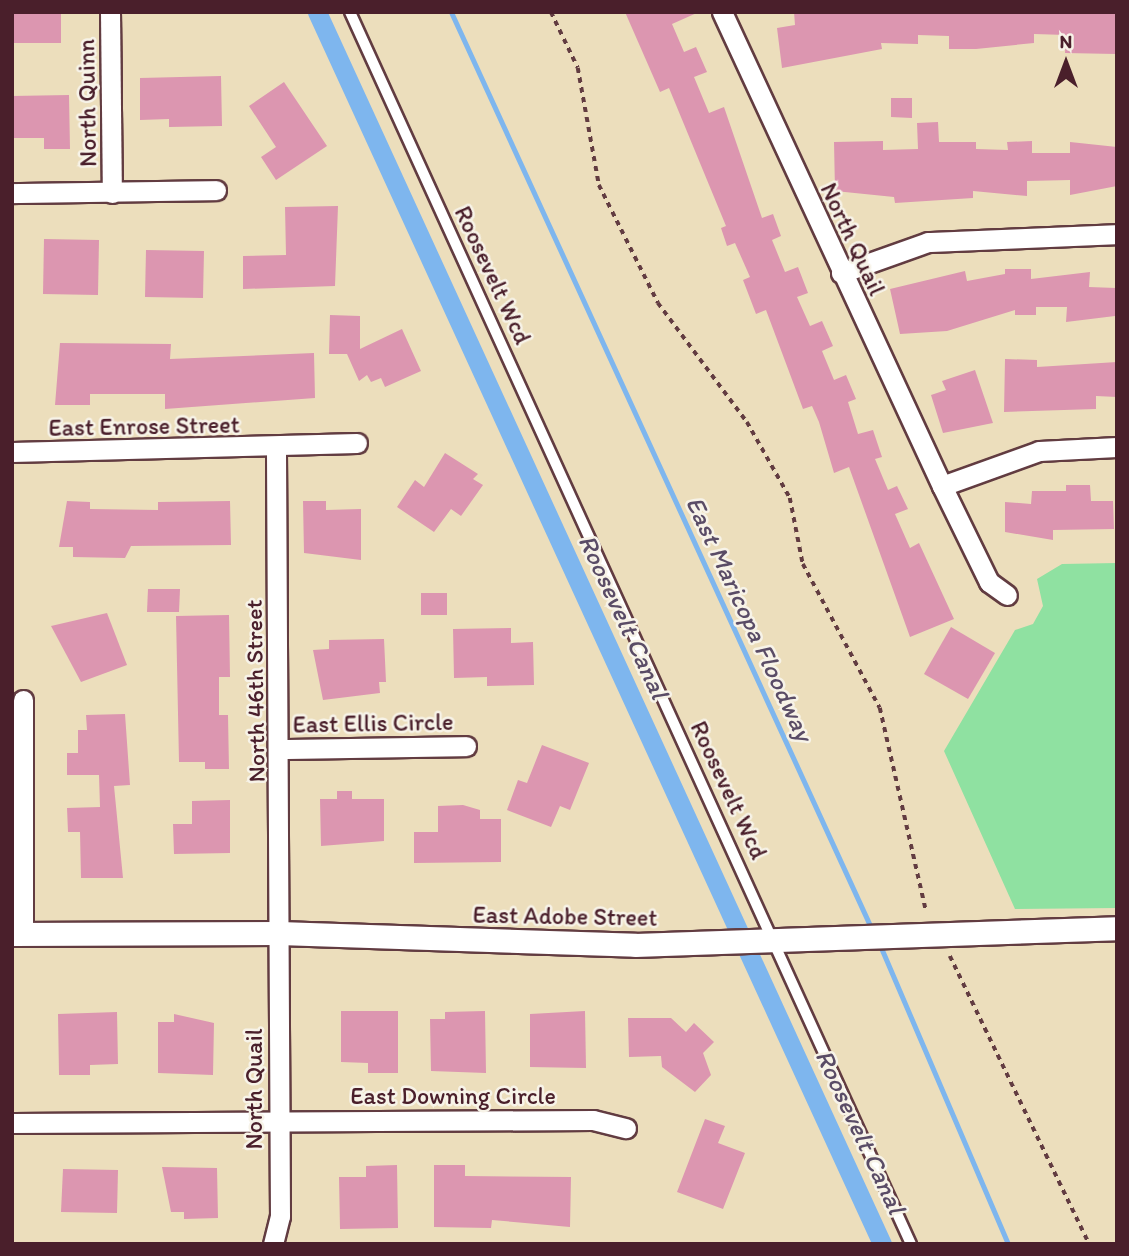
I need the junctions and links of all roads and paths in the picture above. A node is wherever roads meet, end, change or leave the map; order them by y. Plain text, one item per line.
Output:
1 (110, 12) edge
2 (350, 12) edge
3 (551, 12) edge
4 (722, 12) edge
5 (216, 190) dead end
6 (12, 193) edge
7 (112, 193) junction
8 (1117, 234) edge
9 (841, 273) junction
10 (357, 443) dead end
11 (1117, 447) edge
12 (276, 449) junction
13 (12, 452) edge
14 (942, 486) junction
15 (1007, 595) dead end
16 (23, 700) dead end
17 (466, 746) dead end
18 (281, 749) junction
19 (921, 922) junction
20 (1117, 928) edge
21 (279, 933) junction
22 (18, 934) edge
23 (769, 938) junction
24 (950, 956) dead end
25 (278, 1122) junction
26 (12, 1123) edge
27 (626, 1128) dead end
28 (273, 1244) edge
29 (911, 1244) edge
30 (1089, 1244) edge

1 - 7 street, North Quinn
2 - 23 lane, Roosevelt Wcd
3 - 19 path
4 - 9 street, North Quail
5 - 7 street
6 - 7 street
8 - 9 street
9 - 14 street, North Quail
10 - 12 street, East Enrose Street
11 - 14 street
12 - 13 street, East Enrose Street
12 - 18 street, North 46th Street
14 - 15 street, North Quail
16 - 22 street
17 - 18 street, East Ellis Circle
18 - 21 street, North 46th Street
19 - 20 street, East Adobe Street
19 - 23 street, East Adobe Street
21 - 22 street, East Adobe Street
21 - 23 street, East Adobe Street
21 - 25 street, North Quail
23 - 29 lane, Roosevelt Wcd
24 - 30 path
25 - 26 street, East Downing Circle
25 - 27 street, East Downing Circle
25 - 28 street, North Quail

